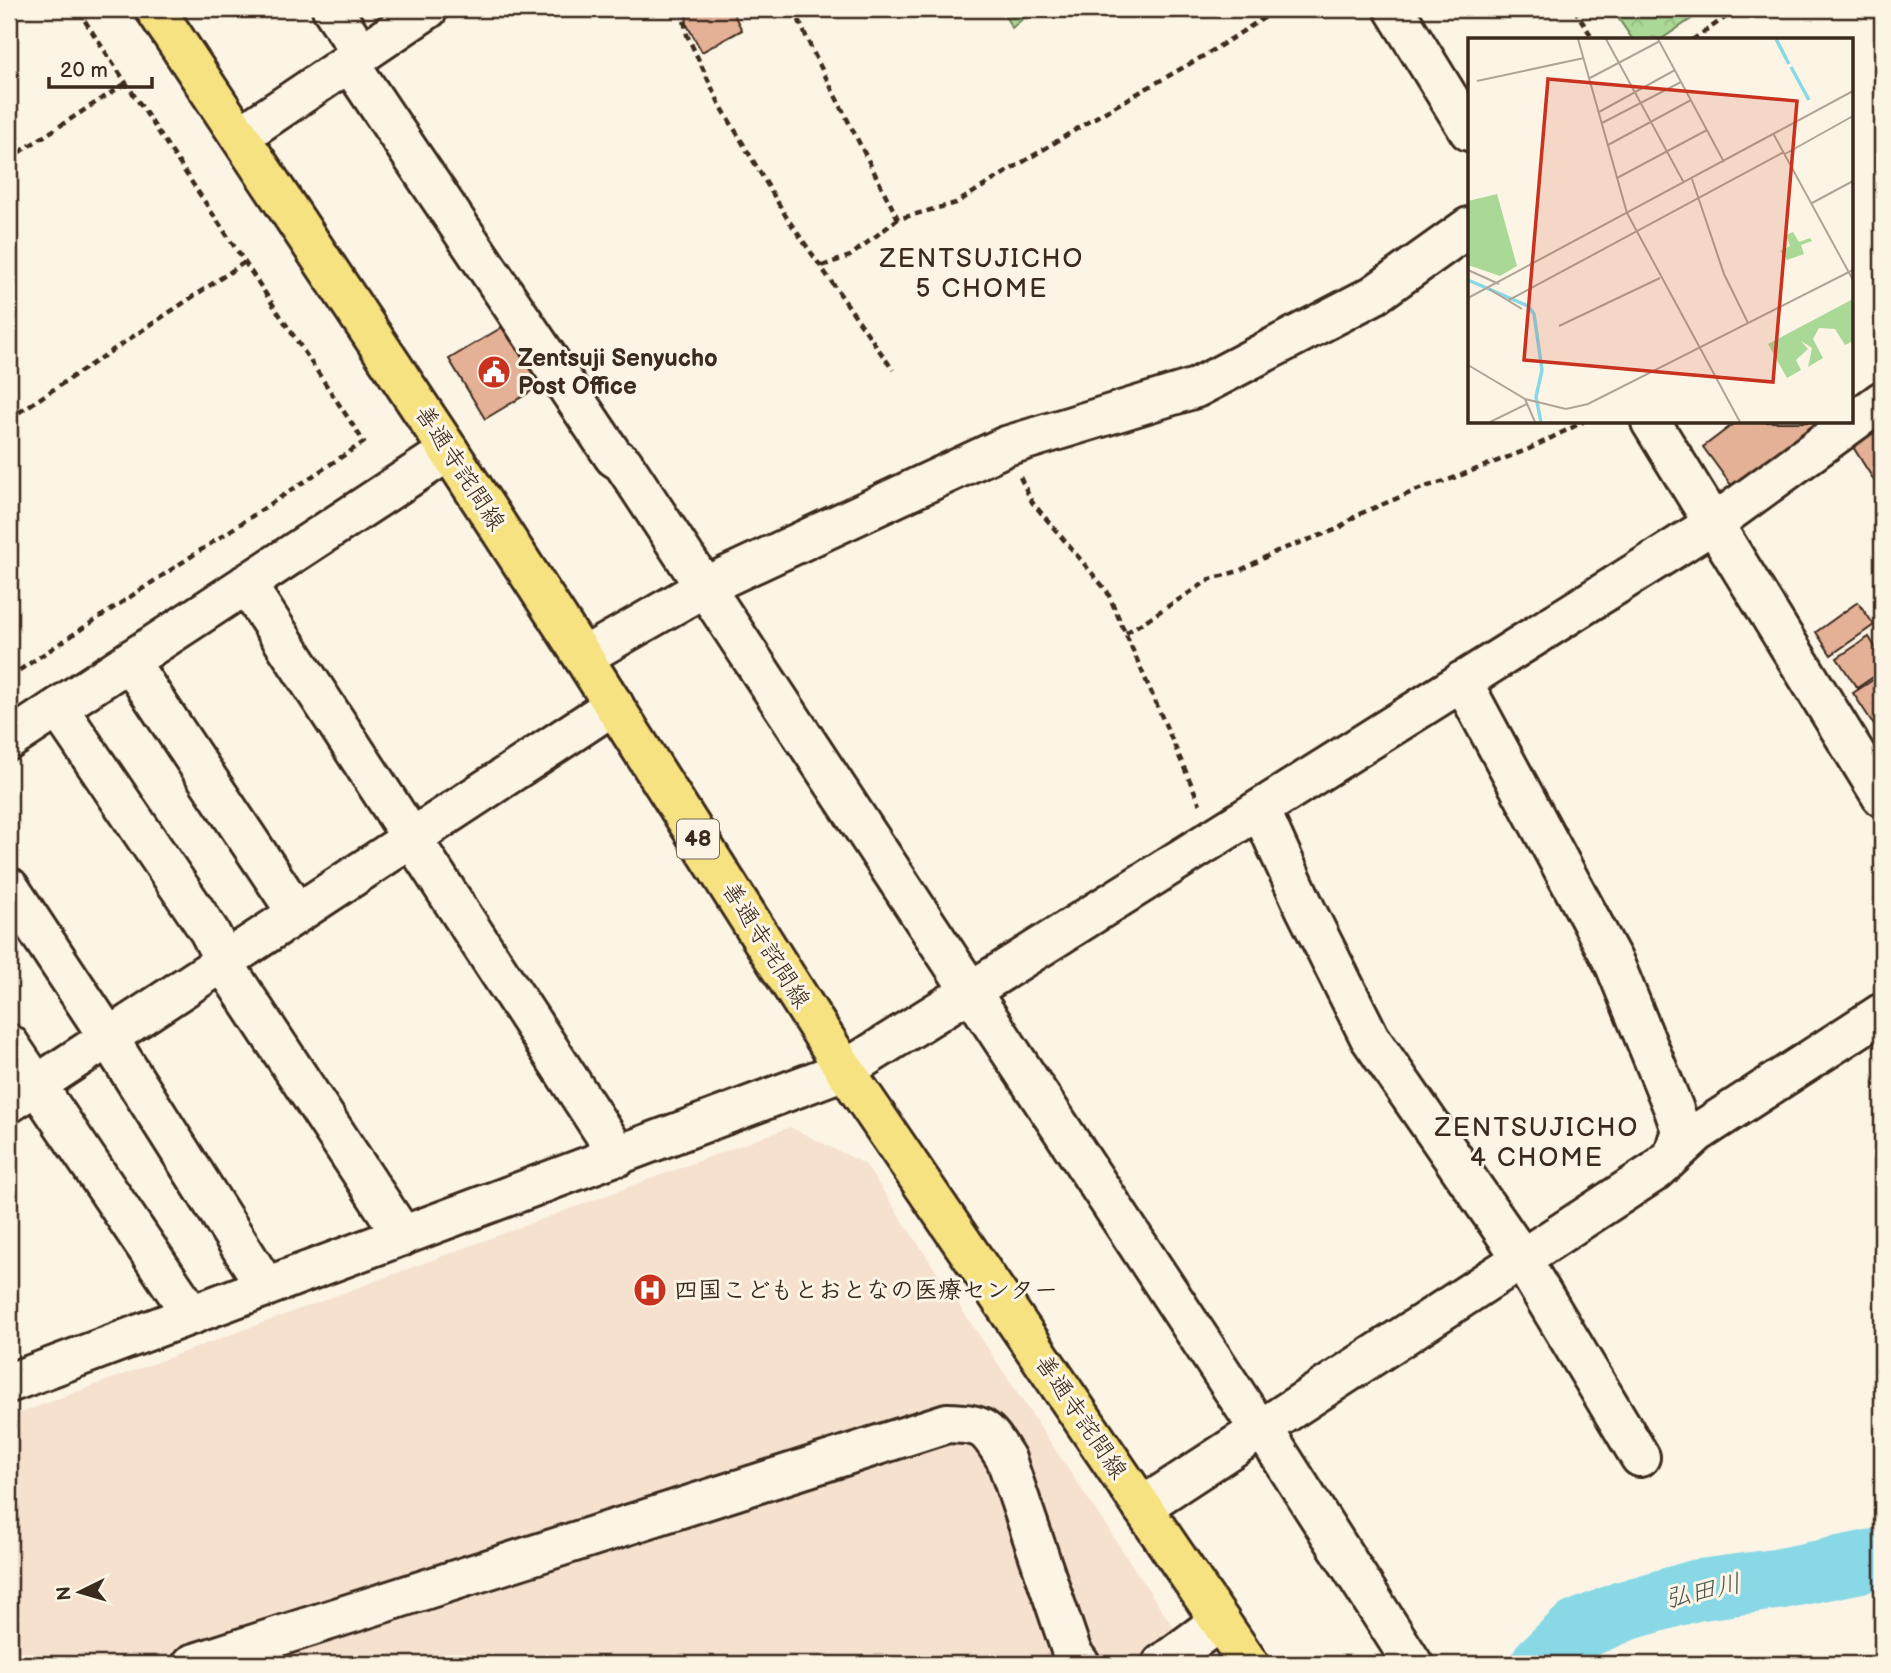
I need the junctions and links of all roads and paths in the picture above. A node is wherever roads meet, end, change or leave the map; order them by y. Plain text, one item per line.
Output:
1 (77, 9) edge
2 (155, 9) edge
3 (332, 9) edge
4 (428, 9) edge
5 (682, 9) edge
6 (794, 9) edge
7 (1278, 9) edge
8 (1394, 9) edge
9 (1574, 9) edge
10 (1738, 9) edge
11 (1593, 38) edge
12 (1695, 38) edge
13 (355, 58) junction
14 (126, 83) junction
15 (1468, 129) edge
16 (240, 136) junction
17 (9, 159) edge
18 (898, 219) junction
19 (1468, 228) edge
20 (245, 262) junction
21 (822, 266) junction
22 (893, 370) dead end
23 (1882, 401) edge
24 (9, 419) edge
25 (1853, 422) edge
26 (1579, 424) edge
27 (1652, 424) edge
28 (1850, 424) edge
29 (1006, 446) junction
30 (449, 451) junction
31 (1713, 524) junction
32 (246, 584) junction
33 (705, 588) junction
34 (1126, 633) junction
35 (583, 657) junction
36 (129, 661) junction
37 (9, 677) edge
38 (1462, 681) junction
39 (614, 705) junction
40 (58, 708) junction
41 (9, 740) edge
42 (1882, 797) edge
43 (1201, 806) dead end
44 (1260, 809) junction
45 (411, 838) junction
46 (9, 887) edge
47 (297, 913) junction
48 (225, 961) junction
49 (972, 991) junction
50 (1882, 1013) edge
51 (107, 1038) junction
52 (9, 1044) edge
53 (845, 1070) junction
54 (22, 1094) edge
55 (1674, 1153) junction
56 (619, 1156) junction
57 (403, 1236) junction
58 (1521, 1259) junction
59 (266, 1287) junction
60 (192, 1315) junction
61 (9, 1383) edge
62 (1261, 1429) junction
63 (1640, 1458) dead end
64 (1142, 1507) junction
65 (1220, 1621) junction
66 (1070, 1661) edge
67 (192, 1664) edge
68 (1162, 1664) edge
69 (1249, 1664) edge
70 (1413, 1664) edge

1 - 14 path
2 - 16 main road, 善通寺詫間線 / 48
3 - 13 street
4 - 13 street
5 - 21 path
6 - 18 path
7 - 18 path
8 - 15 street
9 - 11 path
10 - 12 path
13 - 16 street
13 - 33 street
14 - 17 path
14 - 20 path
16 - 30 main road, 善通寺詫間線 / 48
18 - 21 path
19 - 29 street
20 - 24 path
20 - 37 path
21 - 22 path
23 - 25 street
26 - 34 path
27 - 31 street
28 - 31 street
29 - 33 street
29 - 34 path
30 - 32 street
30 - 35 main road, 善通寺詫間線 / 48
31 - 38 street
31 - 42 street
32 - 36 street
32 - 45 street
33 - 35 street
33 - 49 street
34 - 43 path
35 - 39 main road, 善通寺詫間線 / 48
36 - 40 street
36 - 47 street
38 - 44 street
38 - 55 street
39 - 45 street
39 - 53 main road, 善通寺詫間線 / 48
40 - 41 street
40 - 48 street
44 - 49 street
44 - 58 street
45 - 47 street
45 - 56 street
46 - 51 street
47 - 48 street
48 - 51 street
48 - 57 street
49 - 53 street
49 - 62 street
50 - 55 street
51 - 54 street
51 - 59 street
52 - 54 street
53 - 56 street
53 - 64 main road, 善通寺詫間線 / 48
54 - 60 street
55 - 58 street
56 - 57 street
57 - 59 street
58 - 62 street
58 - 63 street
59 - 60 street
60 - 61 street
62 - 64 street
62 - 70 street
64 - 65 main road, 善通寺詫間線 / 48
65 - 68 street
65 - 69 main road, 善通寺詫間線 / 48
66 - 67 street

